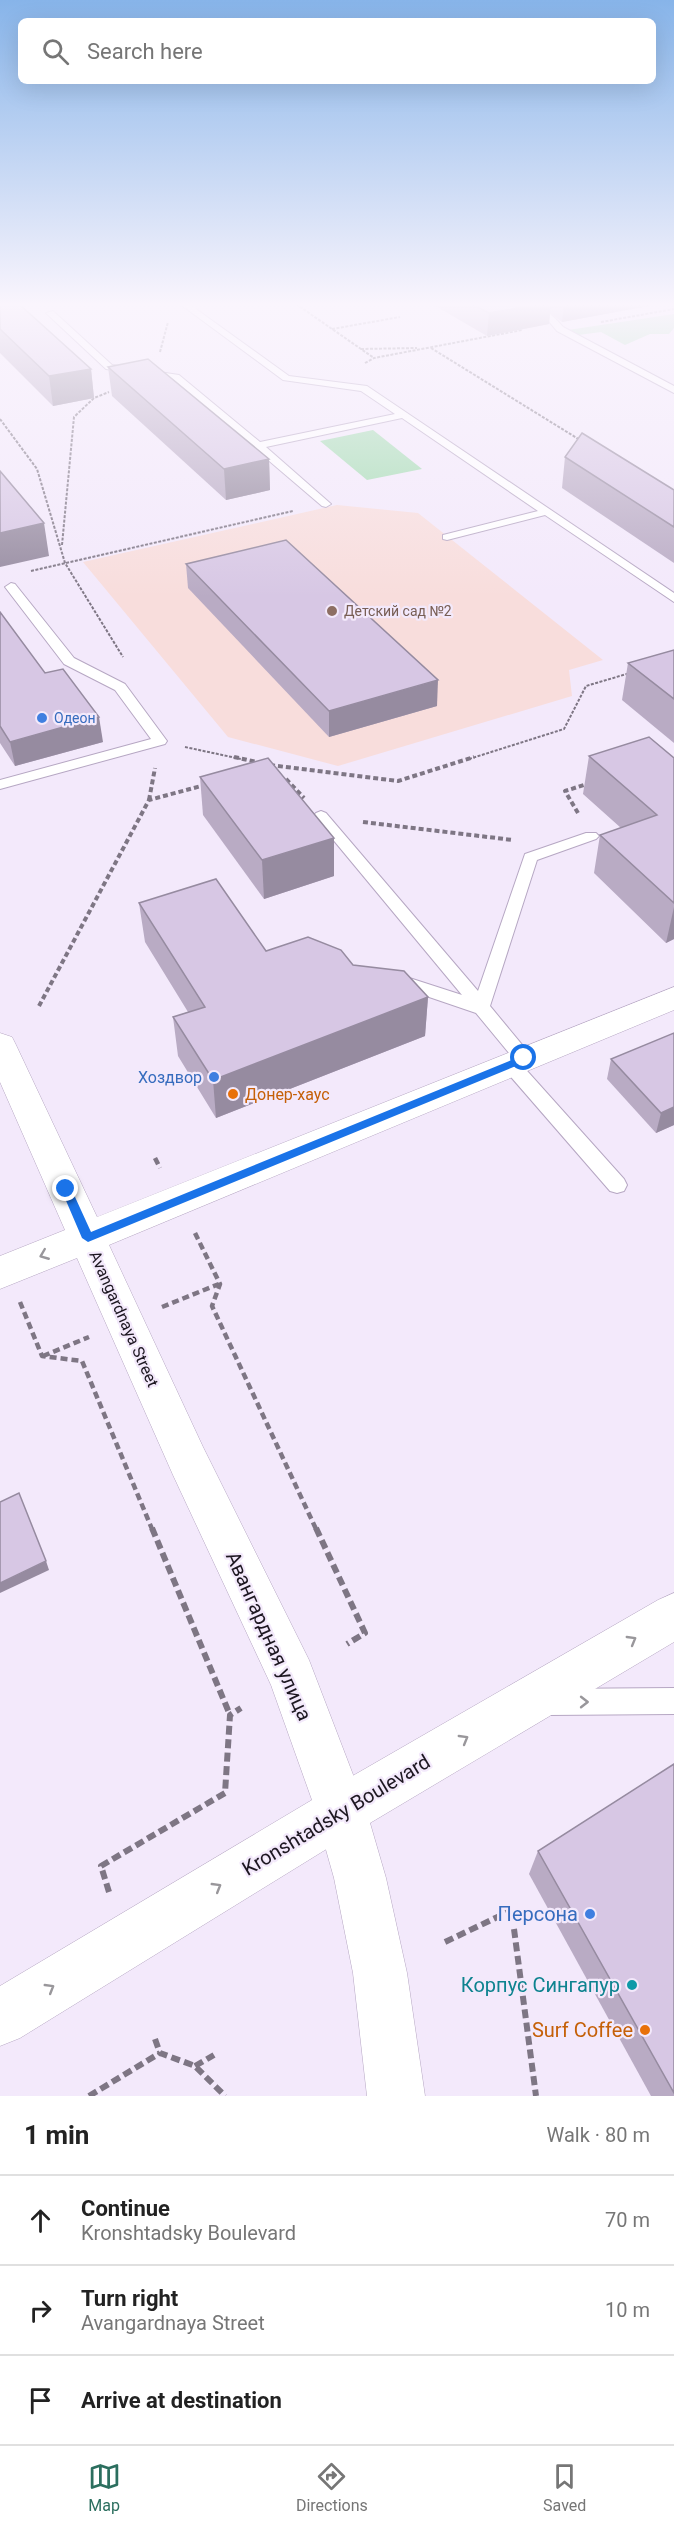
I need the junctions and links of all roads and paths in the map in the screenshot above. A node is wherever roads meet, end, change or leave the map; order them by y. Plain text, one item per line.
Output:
1 (90, 402) edge
2 (205, 402) edge
3 (385, 402) edge
4 (519, 402) edge
5 (403, 415) junction
6 (0, 419) edge
7 (583, 441) edge
8 (258, 446) junction
9 (326, 504) joint
10 (545, 512) junction
11 (447, 537) dead end
12 (61, 550) junction
13 (65, 563) junction
14 (11, 587) dead end
15 (674, 598) edge
16 (641, 670) edge
17 (120, 687) junction
18 (160, 741) junction
19 (272, 766) junction
20 (261, 769) edge
21 (597, 781) edge
22 (0, 785) edge
23 (205, 785) edge
24 (321, 816) junction
25 (591, 836) joint
26 (568, 844) junction
27 (382, 975) edge
28 (674, 998) edge
29 (39, 1006) dead end
30 (480, 1008) junction
31 (0, 1045) edge
32 (517, 1061) junction
33 (155, 1158) dead end
34 (617, 1185) dead end
35 (179, 1201) junction
36 (88, 1238) junction
37 (3, 1272) edge
38 (674, 1616) edge
39 (347, 1644) dead end
40 (674, 1701) edge
41 (526, 1702) junction
42 (241, 1708) dead end
43 (230, 1714) junction
44 (341, 1811) junction
45 (109, 1892) dead end
46 (508, 1912) dead end
47 (514, 1929) dead end
48 (445, 1942) dead end
49 (0, 2018) edge
50 (155, 2039) dead end
51 (160, 2053) junction
52 (214, 2055) dead end
53 (195, 2066) junction
54 (89, 2096) edge
55 (225, 2096) edge
56 (396, 2096) edge
57 (536, 2096) edge

1 - 12 path
2 - 8 lane
3 - 5 lane
4 - 7 path
5 - 8 lane
5 - 10 lane
6 - 12 path
8 - 9 lane
9 - 13 path
10 - 11 lane
10 - 15 lane
12 - 13 path
13 - 17 path
14 - 17 lane
16 - 19 path
17 - 18 lane
18 - 19 path
18 - 22 lane
19 - 20 path
19 - 24 path
21 - 25 path
23 - 29 path
24 - 26 path
24 - 30 lane
25 - 26 lane
26 - 30 lane
27 - 30 lane
28 - 32 main road
30 - 32 lane
31 - 36 main road, Avangardnaya Street
32 - 34 lane
32 - 35 main road
33 - 35 path
35 - 36 main road
35 - 39 path
36 -> 37 main road
36 - 44 main road, Avangardnaya Street
37 - 43 path
41 -> 38 main road, Kronshtadsky Boulevard
41 -> 40 lane
44 -> 41 main road, Kronshtadsky Boulevard
42 - 43 path
43 - 45 path
49 -> 44 main road, Kronshtadsky Boulevard
44 - 56 main road
46 - 48 path
47 - 57 path
50 - 51 path
51 - 53 path
51 - 54 path
52 - 53 path
53 - 55 path

